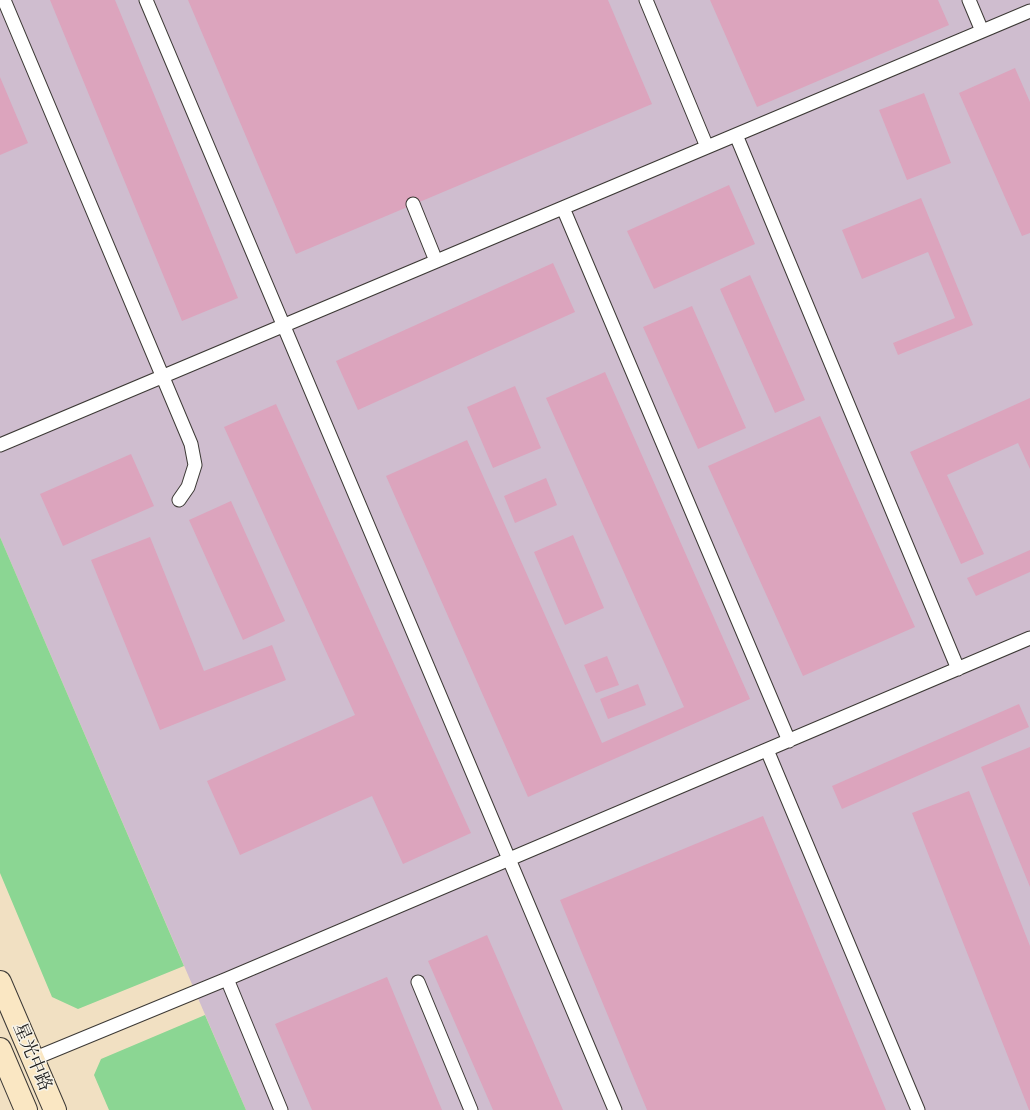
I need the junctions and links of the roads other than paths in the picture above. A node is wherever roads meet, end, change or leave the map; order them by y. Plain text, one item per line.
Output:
1 (4, 0) edge
2 (146, 0) edge
3 (646, 0) edge
4 (969, 0) edge
5 (1030, 11) edge
6 (982, 31) junction
7 (736, 135) junction
8 (707, 147) junction
9 (413, 204) dead end
10 (563, 208) junction
11 (436, 261) junction
12 (284, 326) junction
13 (163, 377) junction
14 (0, 445) edge
15 (179, 500) dead end
16 (1030, 640) edge
17 (958, 669) junction
18 (789, 741) junction
19 (767, 750) junction
20 (509, 860) junction
21 (227, 979) junction
22 (0, 982) edge
23 (418, 982) dead end
24 (0, 1049) edge
25 (33, 1059) junction
26 (26, 1110) edge
27 (54, 1110) edge
28 (281, 1110) edge
29 (471, 1110) edge
30 (615, 1110) edge
31 (918, 1110) edge

1 - 13 lane
2 - 12 lane
3 - 8 lane
4 - 6 lane
5 - 6 lane
6 - 7 lane
7 - 8 lane
7 - 17 lane
8 - 10 lane
9 - 11 lane
10 - 11 lane
10 - 18 lane
11 - 12 lane
12 - 13 lane
12 - 20 lane
13 - 14 lane
13 - 15 lane
16 - 17 lane
17 - 18 lane
18 - 19 lane
19 - 20 lane
19 - 31 lane
20 - 21 lane
20 - 30 lane
21 - 25 lane
21 - 28 lane
22 - 25 main road, 星光中路
23 - 29 lane
24 - 26 main road, 星光中路
25 - 27 main road, 星光中路

